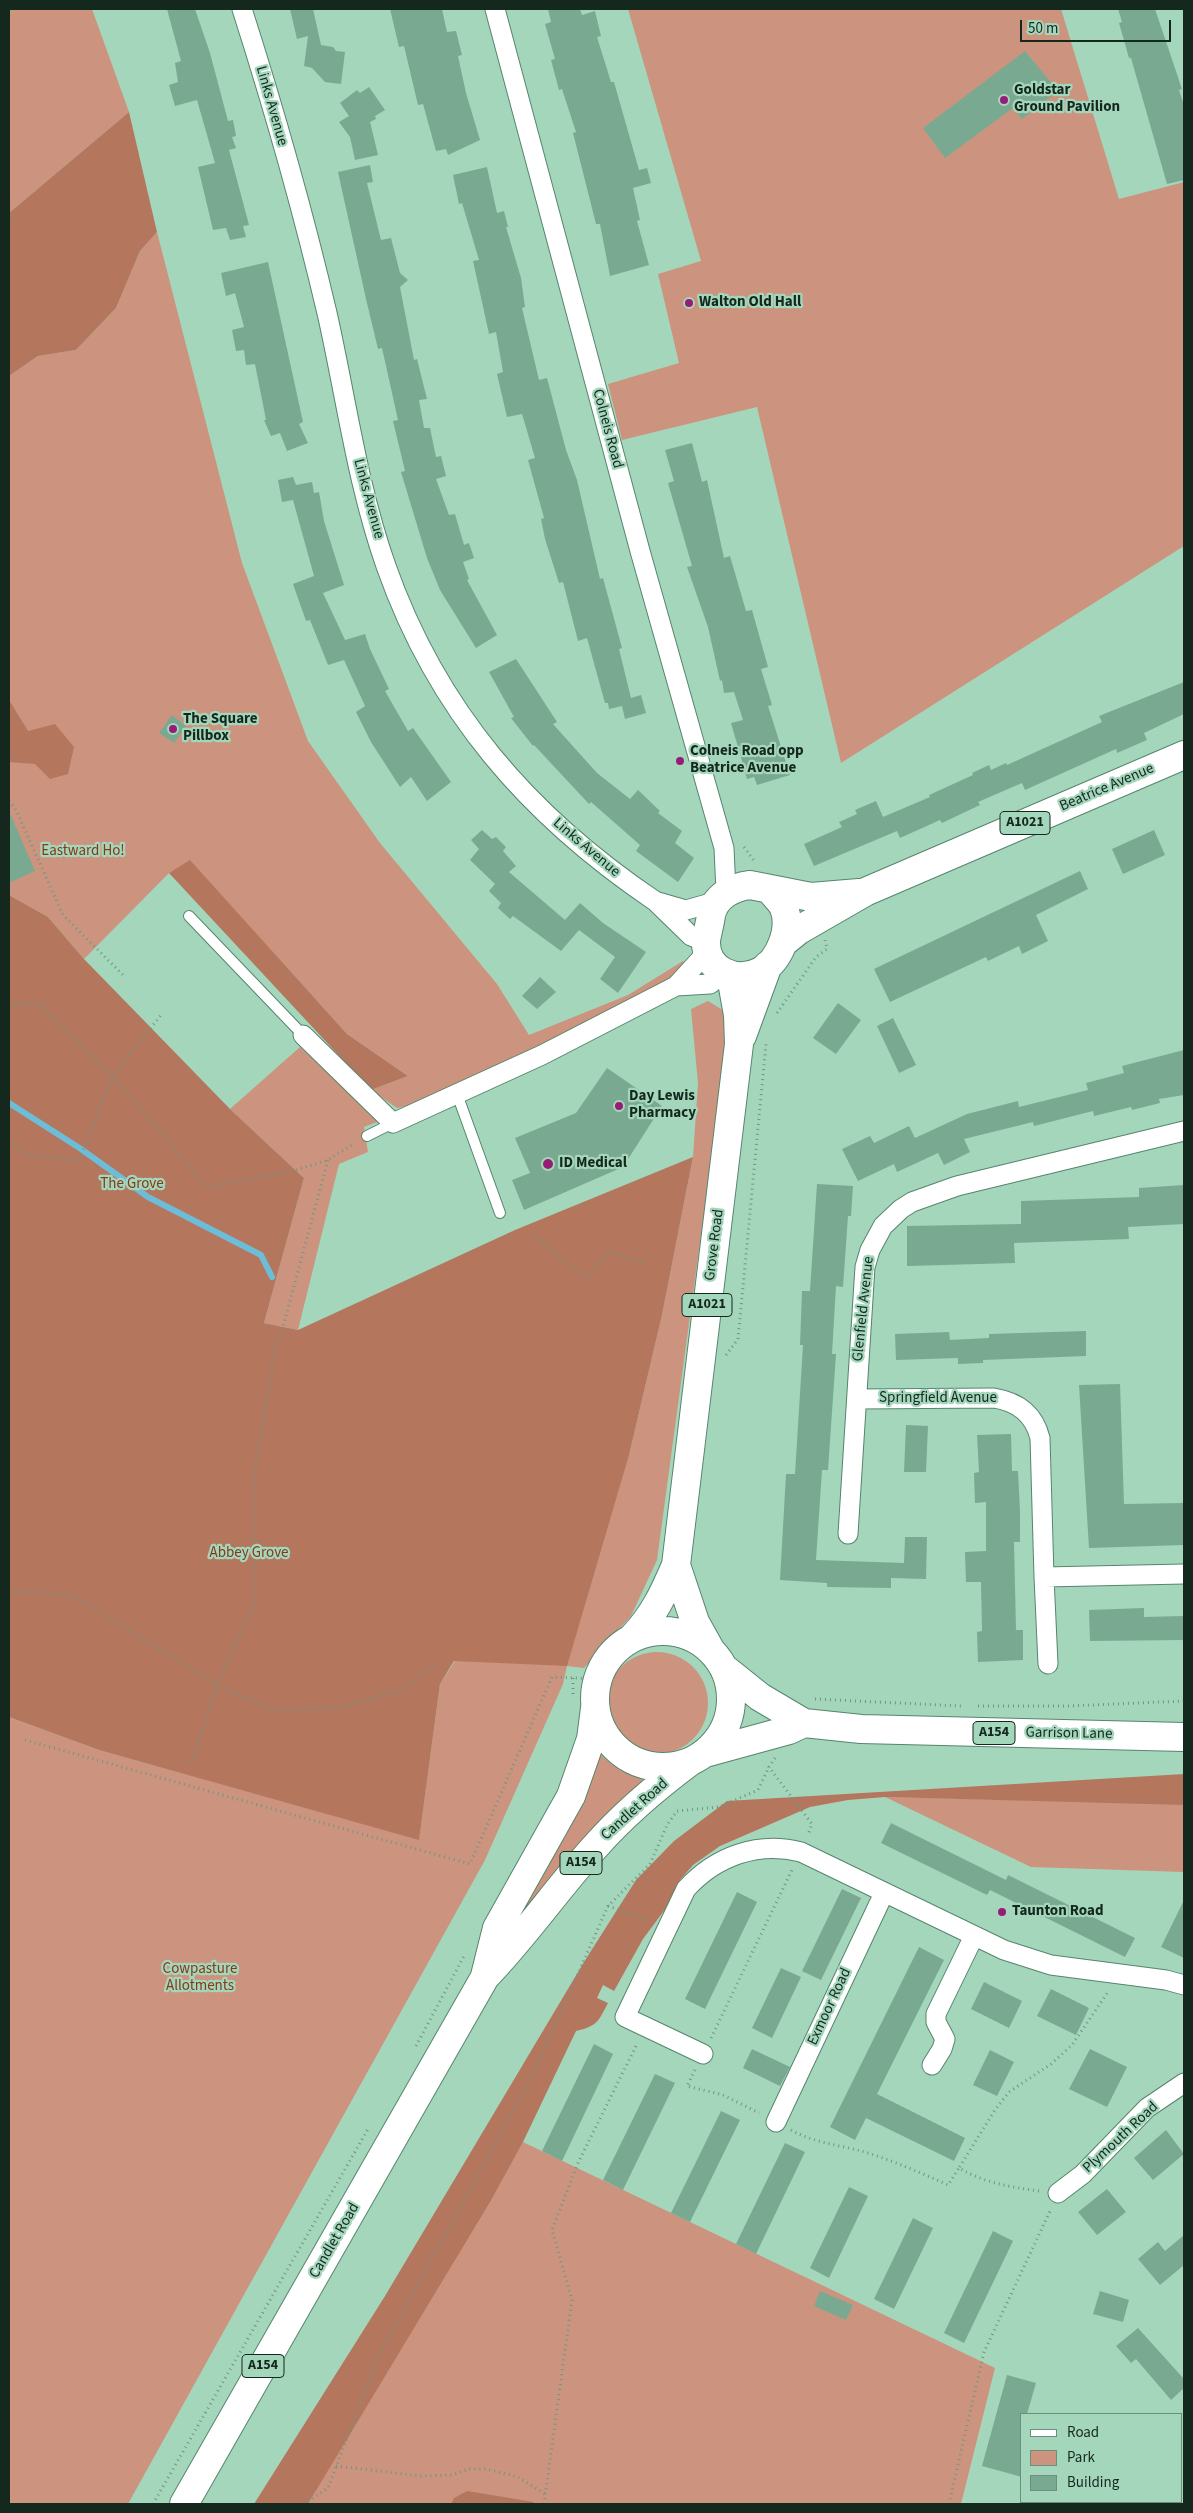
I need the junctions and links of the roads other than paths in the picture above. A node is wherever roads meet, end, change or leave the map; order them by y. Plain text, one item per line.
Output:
1 (242, 9) edge
2 (495, 9) edge
3 (1184, 755) edge
4 (724, 848) junction
5 (766, 888) junction
6 (865, 892) junction
7 (722, 897) junction
8 (655, 901) junction
9 (189, 916) dead end
10 (783, 943) junction
11 (707, 947) junction
12 (768, 965) junction
13 (728, 975) junction
14 (676, 986) junction
15 (303, 1035) joint
16 (739, 1044) junction
17 (457, 1094) junction
18 (393, 1123) junction
19 (1184, 1131) edge
20 (367, 1136) road end
21 (500, 1213) dead end
22 (856, 1399) junction
23 (848, 1534) dead end
24 (676, 1565) junction
25 (1184, 1574) edge
26 (1044, 1577) junction
27 (632, 1637) junction
28 (717, 1659) junction
29 (1048, 1664) dead end
30 (585, 1679) joint
31 (584, 1704) junction
32 (805, 1711) junction
33 (1184, 1737) edge
34 (698, 1757) junction
35 (884, 1893) junction
36 (974, 1936) junction
37 (485, 1977) junction
38 (1184, 1985) edge
39 (703, 2054) road end
40 (932, 2065) dead end
41 (1184, 2083) edge
42 (776, 2122) road end
43 (1058, 2193) road end
44 (184, 2504) edge

1 - 8 street, Links Avenue
2 - 4 street, Colneis Road
3 - 6 main road, Beatrice Avenue / A1021
4 - 5 street, Colneis Road
4 - 7 street, Colneis Road
5 - 6 main road, Beatrice Avenue / A1021
5 - 7 main road
5 - 10 main road
6 - 10 main road, Beatrice Avenue / A1021
7 - 8 street, Links Avenue
7 - 11 main road
8 - 11 street, Links Avenue
9 - 15 lane
10 - 12 main road
11 - 13 main road
11 - 14 street
12 - 13 main road
12 - 16 main road, Grove Road / A1021
13 - 14 street
13 - 16 main road, Grove Road / A1021
14 - 17 street
15 - 18 street
16 - 24 main road, Grove Road / A1021
17 - 18 street
17 - 21 lane
18 - 20 lane
19 - 22 street, Glenfield Avenue
22 - 23 street, Glenfield Avenue
22 - 26 street, Springfield Avenue
24 - 27 main road, Grove Road / A1021
24 - 28 main road, Grove Road / A1021
25 - 26 street
26 - 29 street, Springfield Avenue
27 - 28 main road, Garrison Lane
27 - 30 main road, Grove Road
28 - 32 main road, Garrison Lane / A154
28 - 34 main road
30 - 31 main road, Candlet Road
31 - 34 main road, Garrison Lane
31 - 37 main road, Candlet Road / A154
32 - 33 main road, Garrison Lane / A154
32 - 34 main road, Garrison Lane / A154
34 - 37 main road, Candlet Road / A154
35 - 36 street
35 - 39 street
35 - 42 street, Exmoor Road
36 - 38 street
36 - 40 street
37 - 44 main road, Candlet Road / A154
41 - 43 street, Plymouth Road

